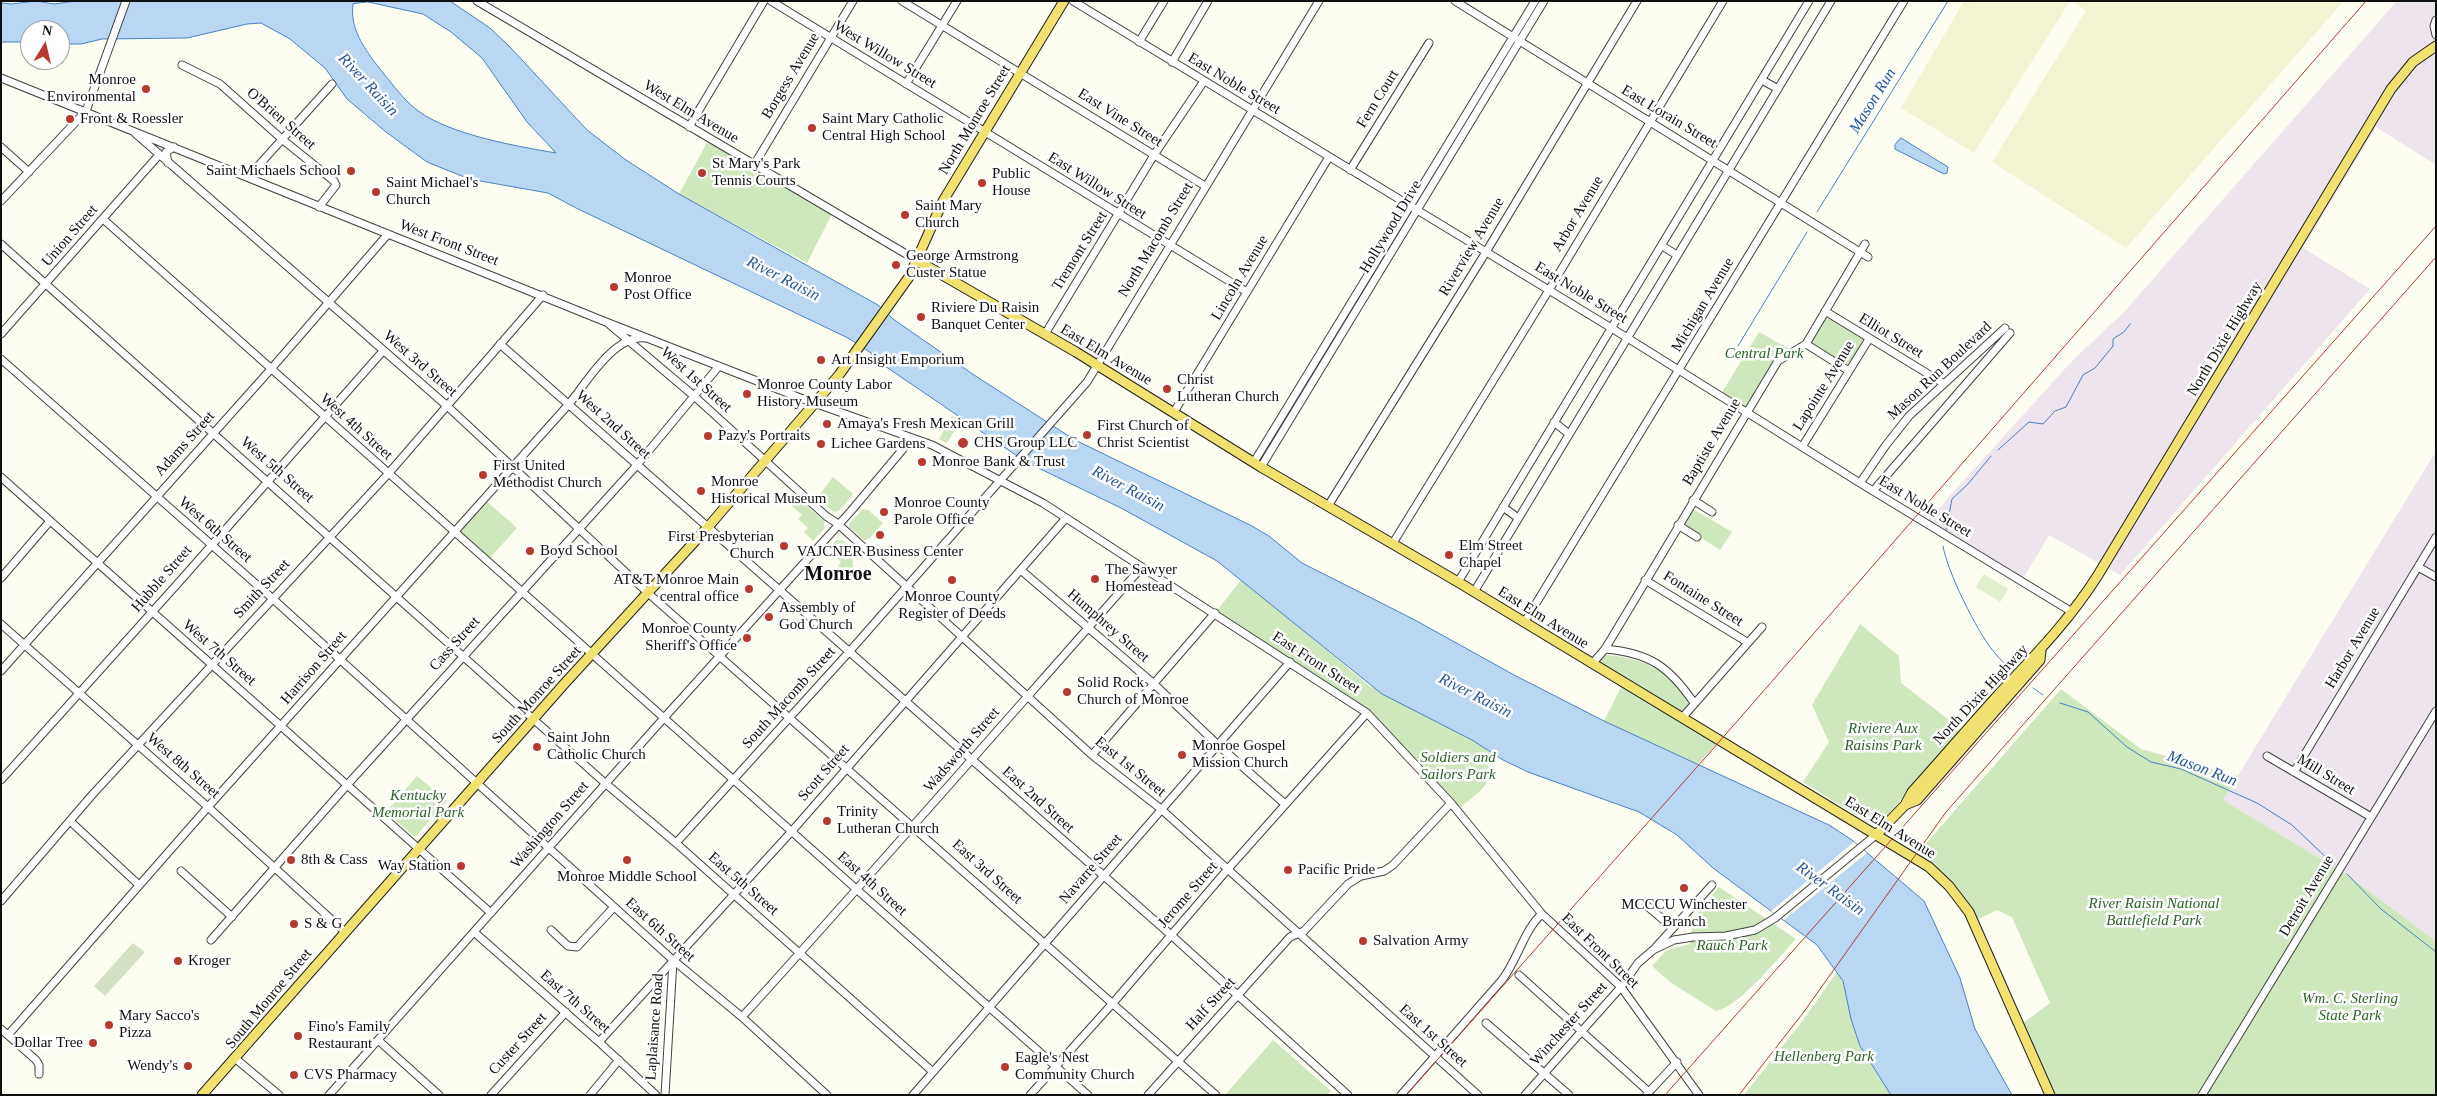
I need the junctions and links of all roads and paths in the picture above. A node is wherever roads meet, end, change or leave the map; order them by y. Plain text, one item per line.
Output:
1 (126, 1) edge
2 (476, 1) edge
3 (764, 1) edge
4 (771, 1) edge
5 (853, 1) edge
6 (902, 1) edge
7 (957, 1) edge
8 (1064, 1) edge
9 (1072, 1) edge
10 (1164, 1) edge
11 (1208, 1) edge
12 (1319, 1) edge
13 (1455, 1) edge
14 (1535, 1) edge
15 (1544, 1) edge
16 (1637, 1) edge
17 (1722, 1) edge
18 (1809, 1) edge
19 (1831, 1) edge
20 (1904, 1) edge
21 (2436, 20) edge
22 (942, 26) junction
23 (2436, 34) edge
24 (830, 38) junction
25 (1516, 39) junction
26 (1139, 42) junction
27 (1429, 43) dead end
28 (2436, 46) edge
29 (1172, 62) junction
30 (182, 65) dead end
31 (1020, 73) junction
32 (1, 78) edge
33 (1762, 80) junction
34 (1204, 81) junction
35 (1586, 83) junction
36 (332, 84) dead end
37 (906, 84) junction
38 (1778, 89) junction
39 (1252, 110) junction
40 (86, 111) junction
41 (1650, 121) junction
42 (689, 127) junction
43 (132, 131) junction
44 (984, 132) junction
45 (283, 140) junction
46 (1, 147) edge
47 (174, 147) junction
48 (1154, 155) junction
49 (158, 156) junction
50 (1328, 158) junction
51 (1713, 160) junction
52 (168, 163) junction
53 (754, 165) junction
54 (1350, 170) junction
55 (1730, 170) junction
56 (29, 172) junction
57 (249, 176) junction
58 (1205, 186) junction
59 (2, 200) edge
60 (1781, 203) junction
61 (319, 207) junction
62 (1410, 207) junction
63 (1417, 211) junction
64 (1118, 215) junction
65 (103, 219) junction
66 (388, 234) junction
67 (1, 244) edge
68 (1865, 244) dead end
69 (1169, 246) junction
70 (1662, 246) junction
71 (1486, 252) junction
72 (1861, 252) junction
73 (1677, 255) junction
74 (1868, 257) dead end
75 (918, 260) junction
76 (46, 284) junction
77 (1549, 290) junction
78 (1247, 292) junction
79 (543, 295) junction
80 (328, 303) junction
81 (887, 309) joint
82 (1826, 311) junction
83 (606, 322) junction
84 (1613, 329) junction
85 (2008, 331) dead end
86 (1, 334) edge
87 (1045, 334) junction
88 (650, 338) junction
89 (1628, 338) junction
90 (2001, 338) junction
91 (628, 339) junction
92 (1869, 339) junction
93 (500, 344) junction
94 (1806, 344) junction
95 (383, 351) junction
96 (1, 359) edge
97 (1097, 365) junction
98 (719, 366) junction
99 (271, 369) junction
100 (1679, 370) junction
101 (1849, 370) junction
102 (1943, 383) junction
103 (694, 396) junction
104 (803, 399) joint
105 (815, 403) junction
106 (569, 404) junction
107 (446, 405) junction
108 (1174, 412) junction
109 (1747, 412) junction
110 (325, 418) junction
111 (1554, 422) junction
112 (213, 433) junction
113 (1569, 434) junction
114 (907, 436) junction
115 (1802, 447) junction
116 (764, 462) junction
117 (637, 465) junction
118 (1258, 465) junction
119 (512, 467) junction
120 (388, 474) junction
121 (1, 477) edge
122 (999, 480) junction
123 (268, 481) junction
124 (1860, 484) junction
125 (1873, 491) junction
126 (156, 497) junction
127 (1693, 500) junction
128 (1328, 506) junction
129 (1503, 507) junction
130 (1712, 512) dead end
131 (1066, 518) junction
132 (1518, 518) junction
133 (50, 522) junction
134 (838, 524) junction
135 (1678, 525) junction
136 (708, 527) junction
137 (579, 528) junction
138 (453, 532) junction
139 (331, 536) junction
140 (1697, 537) dead end
141 (2436, 538) edge
142 (1393, 543) junction
143 (210, 545) junction
144 (97, 563) junction
145 (1142, 567) junction
146 (2418, 567) junction
147 (1022, 570) junction
148 (2436, 577) edge
149 (1, 578) edge
150 (1645, 580) junction
151 (1458, 582) junction
152 (906, 587) junction
153 (780, 589) junction
154 (521, 591) junction
155 (648, 592) junction
156 (1474, 592) junction
157 (396, 595) junction
158 (272, 598) junction
159 (152, 612) junction
160 (2072, 612) junction
161 (1215, 613) junction
162 (1524, 623) junction
163 (1, 624) edge
164 (1762, 627) dead end
165 (1089, 628) junction
166 (963, 637) junction
167 (1747, 642) junction
168 (26, 644) junction
169 (1605, 649) junction
170 (849, 652) junction
171 (592, 654) junction
172 (720, 655) junction
173 (463, 656) junction
174 (339, 660) junction
175 (1290, 662) junction
176 (1592, 664) junction
177 (212, 666) junction
178 (1, 671) edge
179 (1154, 684) junction
180 (78, 693) junction
181 (1028, 696) junction
182 (906, 701) junction
183 (1694, 703) junction
184 (2436, 712) edge
185 (1367, 713) junction
186 (790, 716) junction
187 (663, 718) junction
188 (1682, 718) junction
189 (533, 719) junction
190 (406, 721) junction
191 (281, 726) junction
192 (1218, 745) junction
193 (139, 746) junction
194 (1092, 755) junction
195 (2268, 756) dead end
196 (971, 760) junction
197 (848, 767) junction
198 (2294, 772) junction
199 (1, 780) edge
200 (732, 780) junction
201 (605, 783) junction
202 (348, 784) junction
203 (476, 784) junction
204 (1451, 803) junction
205 (1285, 804) junction
206 (208, 806) junction
207 (1161, 810) junction
208 (2371, 818) junction
209 (70, 821) junction
210 (915, 826) junction
211 (792, 831) junction
212 (1877, 834) junction
213 (676, 842) junction
214 (418, 848) junction
215 (548, 848) junction
216 (275, 868) junction
217 (1227, 870) junction
218 (181, 871) dead end
219 (1103, 877) junction
220 (139, 885) junction
221 (1712, 885) dead end
222 (856, 888) junction
223 (733, 894) junction
224 (1, 901) edge
225 (1646, 905) dead end
226 (614, 907) junction
227 (491, 912) junction
228 (1542, 914) junction
229 (232, 917) junction
230 (1673, 928) junction
231 (551, 930) dead end
232 (344, 931) junction
233 (474, 932) junction
234 (1297, 933) junction
235 (1171, 935) junction
236 (211, 940) dead end
237 (1046, 943) junction
238 (1653, 950) junction
239 (800, 952) junction
240 (673, 960) junction
241 (1519, 975) dead end
242 (1622, 987) junction
243 (1238, 994) junction
244 (1113, 1004) junction
245 (989, 1009) junction
246 (566, 1012) junction
247 (742, 1017) junction
248 (1486, 1023) dead end
249 (1, 1028) edge
250 (1582, 1030) junction
251 (8, 1035) junction
252 (378, 1040) junction
253 (600, 1042) junction
254 (1434, 1056) junction
255 (236, 1059) junction
256 (619, 1060) junction
257 (1179, 1062) junction
258 (1677, 1062) junction
259 (1057, 1065) junction
260 (933, 1072) junction
261 (39, 1074) dead end
262 (1543, 1074) junction
263 (1648, 1094) edge
264 (202, 1095) edge
265 (279, 1095) edge
266 (329, 1095) edge
267 (440, 1095) edge
268 (492, 1095) edge
269 (590, 1095) edge
270 (656, 1095) edge
271 (664, 1095) edge
272 (827, 1095) edge
273 (913, 1095) edge
274 (1030, 1095) edge
275 (1088, 1095) edge
276 (1148, 1095) edge
277 (1216, 1095) edge
278 (1348, 1095) edge
279 (1400, 1095) edge
280 (1478, 1095) edge
281 (1525, 1095) edge
282 (1570, 1095) edge
283 (1699, 1095) edge
284 (2050, 1095) edge
285 (2202, 1095) edge

1 - 40 street
2 - 42 street, West Elm Avenue
3 - 42 street
4 - 24 street, West Willow Street
5 - 24 street, Borgess Avenue
6 - 22 street, East Vine Street
7 - 22 street
8 - 31 main road, North Monroe Street
9 - 26 street, East Noble Street
10 - 26 street
11 - 29 street
12 - 39 street, North Macomb Street
13 - 25 street, East Lorain Street
14 - 25 street, Hollywood Drive
15 - 25 street, Hollywood Drive
16 - 35 street, Riverview Avenue
17 - 41 street, Arbor Avenue
18 - 33 street
19 - 38 street
20 - 60 street, Michigan Avenue
21 - 23 street
22 - 31 street, East Vine Street
22 - 37 street
24 - 37 street, West Willow Street
24 - 53 street, Borgess Avenue
25 - 35 street, East Lorain Street
25 - 62 street, Hollywood Drive
25 - 63 street, Hollywood Drive
26 - 29 street, East Noble Street
27 - 54 street, Fern Court
28 - 160 main road, North Dixie Highway
29 - 34 street, East Noble Street
30 - 45 street, O'Brien Street
31 - 44 main road, North Monroe Street
31 - 48 street, East Vine Street
32 - 40 street, West Front Street
33 - 38 street
33 - 51 street
34 - 39 street, East Noble Street
34 - 48 street, Tremont Street
35 - 41 street, East Lorain Street
35 - 71 street, Riverview Avenue
36 - 45 street
37 - 44 street, West Willow Street
38 - 55 street
39 - 50 street, East Noble Street
39 - 58 street, North Macomb Street
40 - 43 street, West Front Street
40 - 56 street
41 - 51 street, East Lorain Street
41 - 77 street, Arbor Avenue
42 - 53 street, West Elm Avenue
43 - 47 street, West Front Street
43 - 49 street, West 3rd Street
44 - 64 street, East Willow Street
44 - 75 main road, North Monroe Street
45 - 57 street
45 - 61 street, O'Brien Street
46 - 56 street
47 - 52 street
47 - 57 street, West Front Street
48 - 58 street, East Vine Street
48 - 64 street, Tremont Street
49 - 52 street, West 3rd Street
49 - 65 street, Union Street
50 - 54 street, East Noble Street
50 - 78 street, Lincoln Avenue
51 - 55 street, East Lorain Street
51 - 70 street
52 - 80 street, West 3rd Street
53 - 75 street, West Elm Avenue
54 - 62 street, East Noble Street
55 - 60 street, East Lorain Street
55 - 73 street
56 - 59 street
57 - 61 street, West Front Street
58 - 69 street, North Macomb Street
60 - 72 street, East Lorain Street
60 - 100 street, Michigan Avenue
61 - 66 street, West Front Street
62 - 63 street, East Noble Street
62 - 118 street, Hollywood Drive
63 - 71 street, East Noble Street
63 - 118 street, Hollywood Drive
64 - 69 street, East Willow Street
64 - 87 street, Tremont Street
65 - 76 street, Union Street
65 - 99 street, West 4th Street
66 - 79 street, West Front Street
66 - 80 street, Adams Street
67 - 76 street, West 5th Street
68 - 72 street, Baptiste Avenue
69 - 78 street, East Willow Street
69 - 97 street, North Macomb Street
70 - 73 street
70 - 84 street
71 - 77 street, East Noble Street
71 - 128 street, Riverview Avenue
72 - 74 street, East Lorain Street
72 - 82 street, Baptiste Avenue
73 - 89 street
75 - 81 main road, North Monroe Street
75 - 87 main road, East Elm Avenue
76 - 86 street, Union Street
76 - 112 street, West 5th Street
77 - 84 street, East Noble Street
77 - 142 street, Arbor Avenue
78 - 108 street, Lincoln Avenue
79 - 83 street, West Front Street
79 - 93 street, Smith Street
80 - 95 street, West 3rd Street
80 - 99 street, Adams Street
81 - 105 main road, South Monroe Street
82 - 92 street, Elliot Street
82 - 94 street, Baptiste Avenue
83 - 88 street, West Front Street
83 - 91 street, West 1st Street
84 - 89 street, East Noble Street
84 - 111 street
85 - 90 street, Mason Run Boulevard
87 - 97 main road, East Elm Avenue
88 - 91 street
88 - 98 street, West Front Street
89 - 100 street, East Noble Street
89 - 113 street
90 - 102 street, Mason Run Boulevard
90 - 125 street, Mason Run Boulevard
91 - 103 street, West 1st Street
91 - 106 street, Harrison Street
92 - 101 street, Lapointe Avenue
92 - 102 street, Elliot Street
93 - 106 street, West 2nd Street
93 - 107 street, Smith Street
94 - 101 street
94 - 109 street, Baptiste Avenue
95 - 107 street, West 3rd Street
95 - 110 street, Hubble Street
96 - 126 street, West 6th Street
97 - 108 main road, East Elm Avenue
97 - 122 street, North Macomb Street
98 - 103 street, Cass Street
98 - 104 street, West Front Street
99 - 110 street, West 4th Street
99 - 112 street, Adams Street
100 - 109 street, East Noble Street
100 - 162 street, Michigan Avenue
101 - 115 street, Lapointe Avenue
102 - 124 street, Mason Run Boulevard
103 - 116 street, West 1st Street
103 - 117 street, Cass Street
104 - 105 street, East Front Street
105 - 114 street, East Front Street
105 - 116 main road, South Monroe Street
106 - 117 street, West 2nd Street
106 - 119 street, Harrison Street
107 - 119 street, West 3rd Street
107 - 120 street, Smith Street
108 - 118 main road, East Elm Avenue
109 - 115 street, East Noble Street
109 - 127 street, Baptiste Avenue
110 - 120 street, West 4th Street
110 - 123 street, Hubble Street
111 - 113 street
111 - 129 street
112 - 123 street, West 5th Street
112 - 126 street, Adams Street
113 - 132 street
114 - 122 street, East Front Street
114 - 134 street, Washington Street
115 - 124 street, East Noble Street
116 - 134 street, East 1st Street
116 - 136 main road, South Monroe Street
117 - 136 street, West 2nd Street
117 - 137 street, Cass Street
118 - 128 main road, East Elm Avenue
119 - 137 street, West 3rd Street
119 - 138 street, Harrison Street
120 - 138 street, West 4th Street
120 - 139 street, Smith Street
121 - 133 street, West 7th Street
122 - 131 street, East Front Street
122 - 152 street, South Macomb Street
123 - 139 street, West 5th Street
123 - 143 street, Hubble Street
124 - 125 street, East Noble Street
125 - 160 street, East Noble Street
126 - 143 street, West 6th Street
126 - 144 street, Adams Street
127 - 130 street
127 - 135 street, Baptiste Avenue
128 - 142 main road, East Elm Avenue
129 - 132 street
129 - 151 street
131 - 145 street, East Front Street
131 - 147 street, Scott Street
132 - 156 street
133 - 144 street, West 7th Street
133 - 149 street
134 - 152 street, East 1st Street
134 - 153 street, Washington Street
135 - 140 street
135 - 150 street, Baptiste Avenue
136 - 153 street, East 2nd Street
136 - 155 main road, South Monroe Street
137 - 154 street, Cass Street
137 - 155 street, West 3rd Street
138 - 154 street, West 4th Street
138 - 157 street, Harrison Street
139 - 157 street, West 5th Street
139 - 158 street, Smith Street
141 - 146 street, Harbor Avenue
142 - 151 main road, East Elm Avenue
143 - 158 street, West 6th Street
143 - 159 street, Hubble Street
144 - 159 street, West 7th Street
144 - 168 street, Adams Street
145 - 161 street, East Front Street
145 - 165 street, Wadsworth Street
146 - 148 street
146 - 198 street, Harbor Avenue
147 - 165 street, Humphrey Street
147 - 166 street, Scott Street
150 - 167 street, Fontaine Street
150 - 169 street, Baptiste Avenue
151 - 156 main road, East Elm Avenue
152 - 166 street, East 1st Street
152 - 170 street, South Macomb Street
153 - 170 street, East 2nd Street
153 - 172 street, Washington Street
154 - 171 street, West 4th Street
154 - 173 street, Cass Street
155 - 171 main road, South Monroe Street
155 - 172 street, East 3rd Street
156 - 162 main road, East Elm Avenue
157 - 173 street, West 5th Street
157 - 174 street, Harrison Street
158 - 174 street, West 6th Street
158 - 177 street, Smith Street
159 - 177 street, West 7th Street
159 - 180 street, Hubble Street
160 - 212 main road, North Dixie Highway
161 - 175 street, East Front Street
161 - 179 street
162 - 176 main road, East Elm Avenue
163 - 168 street, West 8th Street
164 - 167 street
165 - 179 street, Humphrey Street
165 - 181 street, Wadsworth Street
166 - 181 street, East 1st Street
166 - 182 street, Scott Street
167 - 183 street
168 - 178 street, Adams Street
168 - 180 street, West 8th Street
169 - 176 street, Baptiste Avenue
169 - 183 street
170 - 182 street, East 2nd Street
170 - 186 street, South Macomb Street
171 - 187 street, East 4th Street
171 - 189 main road, South Monroe Street
172 - 186 street, East 3rd Street
172 - 187 street, Washington Street
173 - 189 street, West 5th Street
173 - 190 street, Cass Street
174 - 190 street, West 6th Street
174 - 191 street, Harrison Street
175 - 185 street, East Front Street
175 - 192 street, Navarre Street
176 - 188 main road, East Elm Avenue
177 - 191 street, West 7th Street
177 - 193 street, Smith Street
179 - 192 street, Humphrey Street
179 - 194 street
180 - 193 street, West 8th Street
180 - 199 street, Hubble Street
181 - 194 street, East 1st Street
181 - 196 street, Wadsworth Street
182 - 196 street, East 2nd Street
182 - 197 street, Scott Street
183 - 188 street
184 - 208 street, Detroit Avenue
185 - 204 street, East Front Street
185 - 205 street, Jerome Street
186 - 197 street, East 3rd Street
186 - 200 street, South Macomb Street
187 - 200 street, East 4th Street
187 - 201 street, Washington Street
188 - 212 main road, East Elm Avenue
189 - 201 street, East 5th Street
189 - 203 main road, South Monroe Street
190 - 202 street, Cass Street
190 - 203 street, West 6th Street
191 - 202 street, West 7th Street
191 - 206 street, Harrison Street
192 - 205 street, Humphrey Street
192 - 207 street, Navarre Street
193 - 206 street, West 8th Street
193 - 209 street, Smith Street
194 - 207 street, East 1st Street
195 - 198 street, Mill Street
196 - 210 street, Wadsworth Street
196 - 219 street, East 2nd Street
197 - 210 street, East 3rd Street
197 - 211 street, Scott Street
198 - 208 street, Mill Street
200 - 211 street, East 4th Street
200 - 213 street, South Macomb Street
201 - 213 street, East 5th Street
201 - 215 street, Washington Street
202 - 214 street, West 7th Street
202 - 216 street, Cass Street
203 - 214 main road, South Monroe Street
203 - 215 street, East 6th Street
204 - 228 street, East Front Street
204 - 234 street, Half Street
205 - 217 street, Jerome Street
206 - 216 street, West 8th Street
206 - 220 street, Harrison Street
207 - 217 street, East 1st Street
207 - 219 street, Navarre Street
208 - 285 street, Detroit Avenue
209 - 220 street
209 - 224 street, Smith Street
210 - 222 street, Wadsworth Street
210 - 237 street, East 3rd Street
211 - 222 street, East 4th Street
211 - 223 street, Scott Street
212 - 238 street, Winchester Street
212 - 284 main road, East Elm Avenue
213 - 223 street, East 5th Street
214 - 227 street
214 - 232 main road, South Monroe Street
215 - 226 street, East 6th Street
215 - 227 street, Washington Street
216 - 229 street, Cass Street
216 - 232 street, West 8th Street
217 - 234 street, East 1st Street
217 - 235 street, Jerome Street
218 - 229 street
219 - 235 street, East 2nd Street
219 - 237 street, Navarre Street
220 - 251 street, Harrison Street
221 - 230 street, Winchester Street
222 - 239 street, Wadsworth Street
222 - 245 street, East 4th Street
223 - 239 street, East 5th Street
223 - 240 street, Scott Street
225 - 230 street
226 - 231 street
226 - 240 street, East 6th Street
227 - 233 street, Washington Street
228 - 242 street, East Front Street
228 - 254 street
229 - 236 street, Cass Street
230 - 238 street, Winchester Street
232 - 255 main road, South Monroe Street
233 - 246 street, East 7th Street
233 - 252 street, Washington Street
234 - 243 street, Half Street
234 - 254 street, East 1st Street
235 - 243 street, East 2nd Street
235 - 244 street, Jerome Street
237 - 244 street, East 3rd Street
237 - 245 street, Navarre Street
238 - 242 street, Winchester Street
239 - 247 street, Wadsworth Street
239 - 260 street, East 5th Street
240 - 247 street, East 6th Street
240 - 253 street, Scott Street
240 - 271 street, Laplaisance Road
241 - 250 street
242 - 250 street, Winchester Street
242 - 258 street, East Front Street
243 - 257 street, Half Street
243 - 278 street, East 2nd Street
244 - 257 street, East 3rd Street
244 - 259 street, Jerome Street
245 - 259 street, East 4th Street
245 - 260 street, Navarre Street
246 - 253 street, East 7th Street
246 - 268 street, Custer Street
247 - 272 street, East 6th Street
248 - 262 street
249 - 251 street
250 - 262 street, Winchester Street
250 - 263 street
251 - 261 street
252 - 266 street, Washington Street
252 - 267 street
253 - 256 street, East 7th Street
254 - 279 street
254 - 280 street, East 1st Street
255 - 264 main road, South Monroe Street
255 - 265 street
256 - 269 street
256 - 270 street, East 7th Street
257 - 276 street, Half Street
257 - 277 street, East 3rd Street
258 - 263 street
258 - 283 street, East Front Street
259 - 274 street, Jerome Street
259 - 275 street, East 4th Street
260 - 273 street, Navarre Street
262 - 281 street, Winchester Street
262 - 282 street

